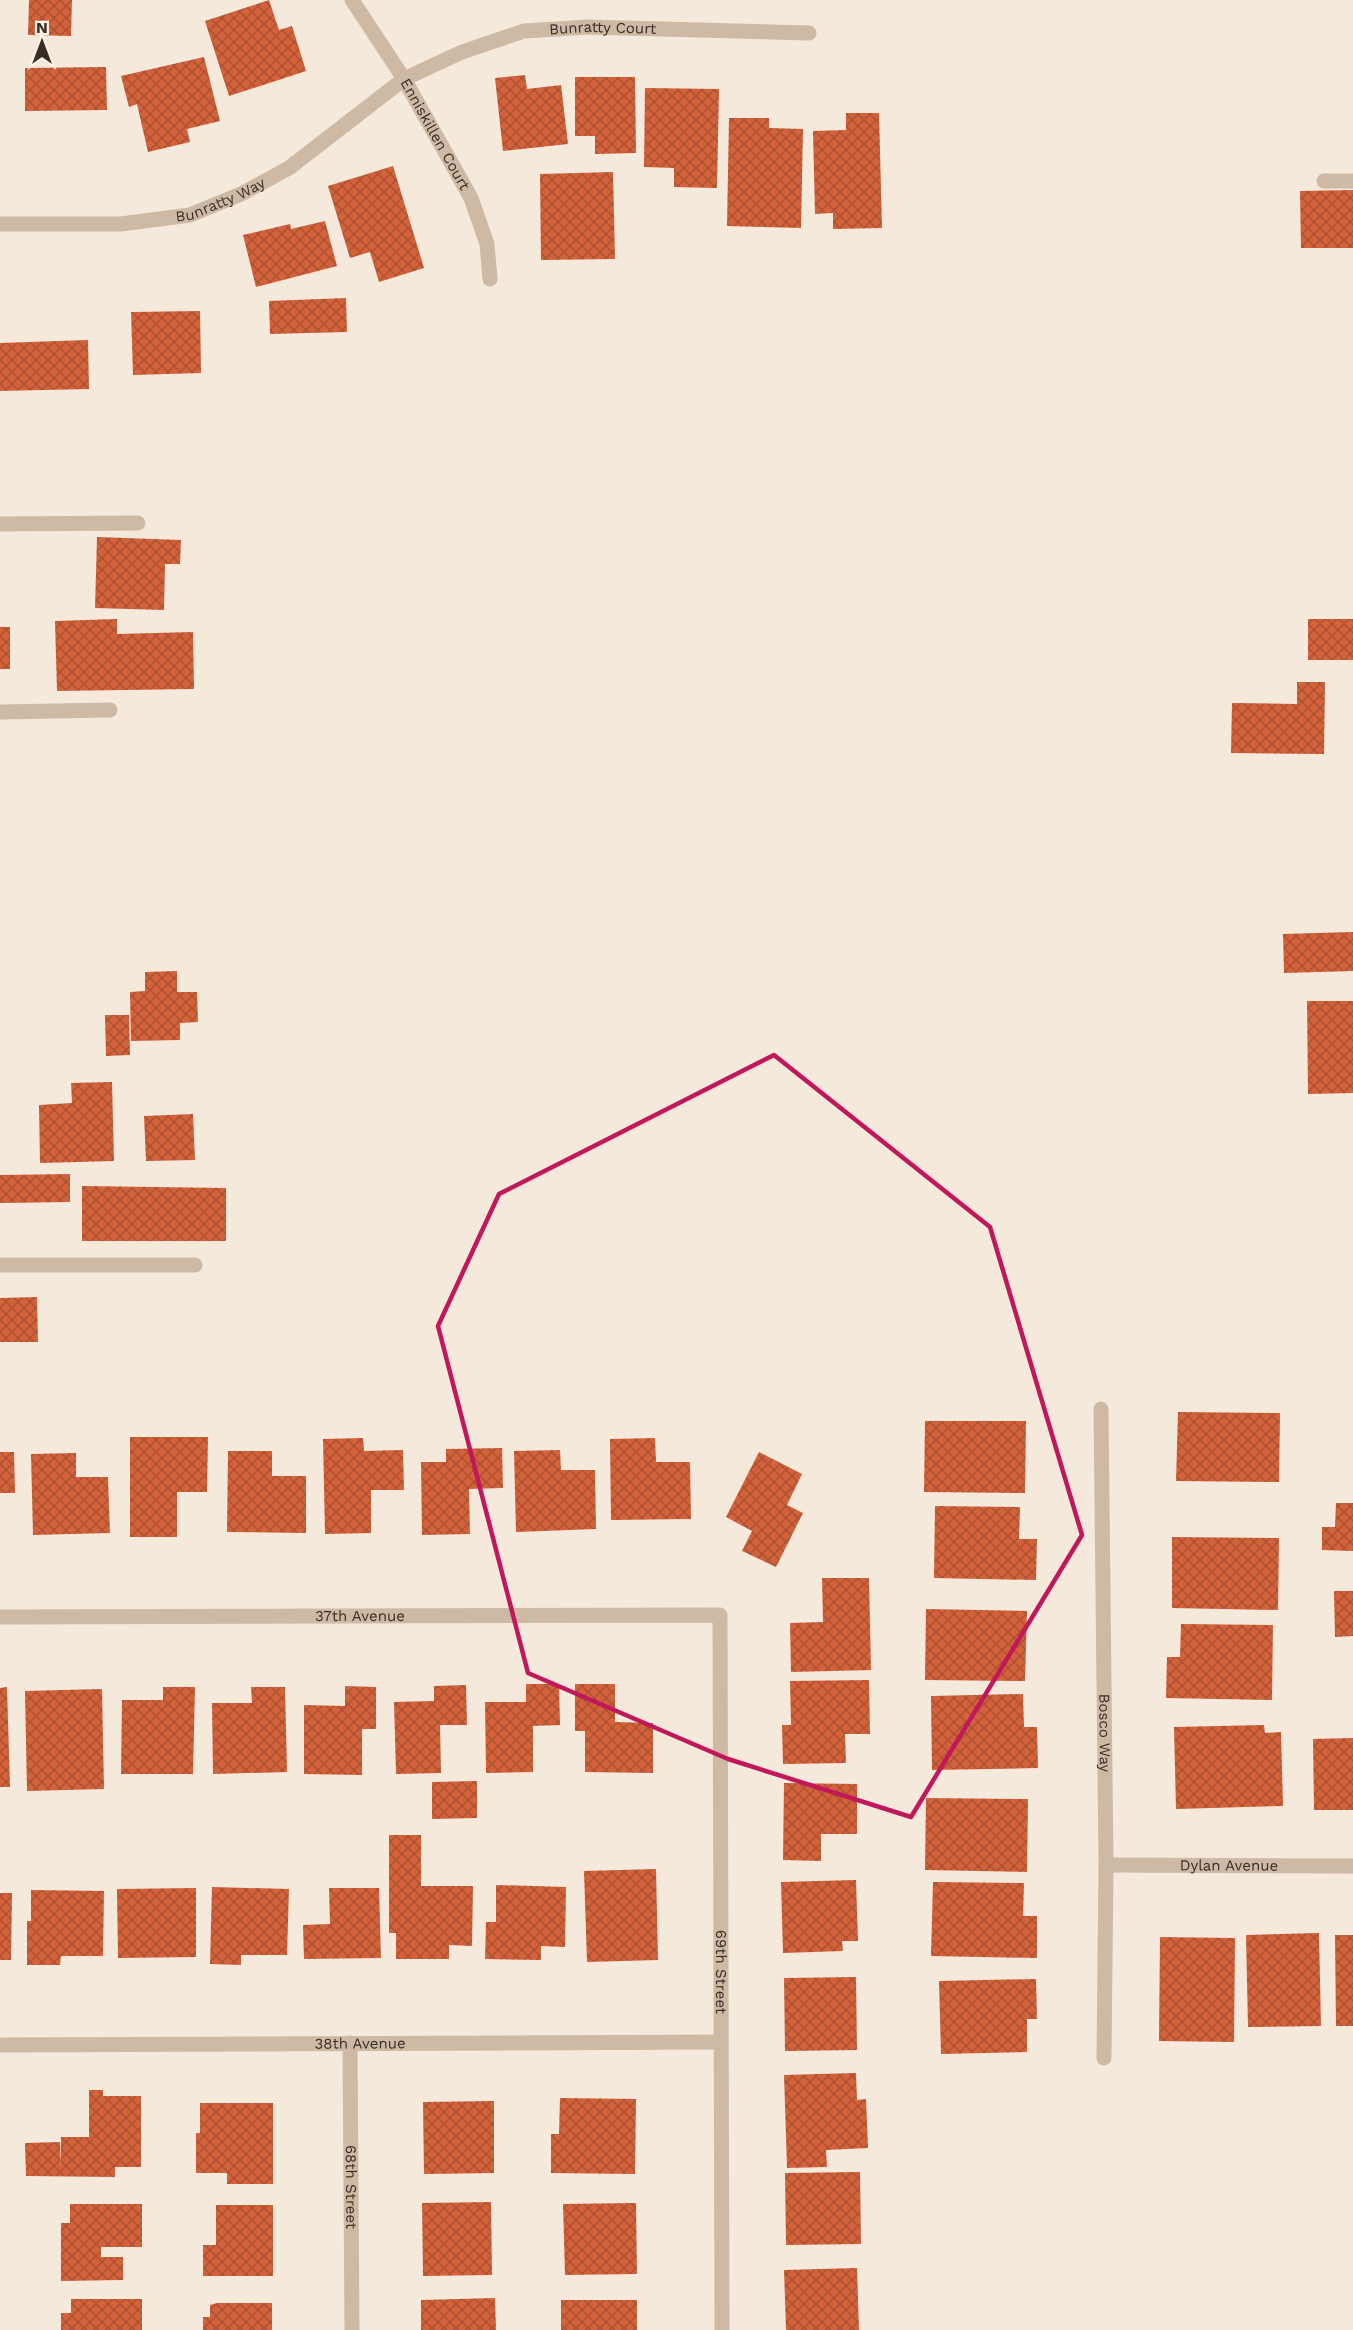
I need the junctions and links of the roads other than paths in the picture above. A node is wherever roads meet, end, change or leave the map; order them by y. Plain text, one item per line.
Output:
1 (352, 0) edge
2 (810, 33) dead end
3 (404, 79) junction
4 (1323, 181) dead end
5 (1353, 181) edge
6 (0, 224) edge
7 (490, 279) dead end
8 (138, 523) dead end
9 (0, 524) edge
10 (110, 710) dead end
11 (0, 712) edge
12 (195, 1265) dead end
13 (0, 1266) edge
14 (1101, 1408) dead end
15 (720, 1616) joint
16 (0, 1617) edge
17 (1106, 1865) junction
18 (1353, 1866) edge
19 (721, 2042) junction
20 (350, 2043) junction
21 (0, 2045) edge
22 (1104, 2058) dead end
23 (352, 2330) edge
24 (722, 2330) edge

1 - 3 street, Enniskillen Court
2 - 3 street, Bunratty Court
3 - 6 street, Bunratty Way
3 - 7 street, Enniskillen Court
4 - 5 street
8 - 9 street
10 - 11 street
12 - 13 street
14 - 17 street, Bosco Way
15 - 16 street, 37th Avenue
15 - 19 street, 69th Street
17 - 18 street, Dylan Avenue
17 - 22 street, Bosco Way
19 - 20 street, 38th Avenue
19 - 24 street, 69th Street
20 - 21 street, 38th Avenue
20 - 23 street, 68th Street

